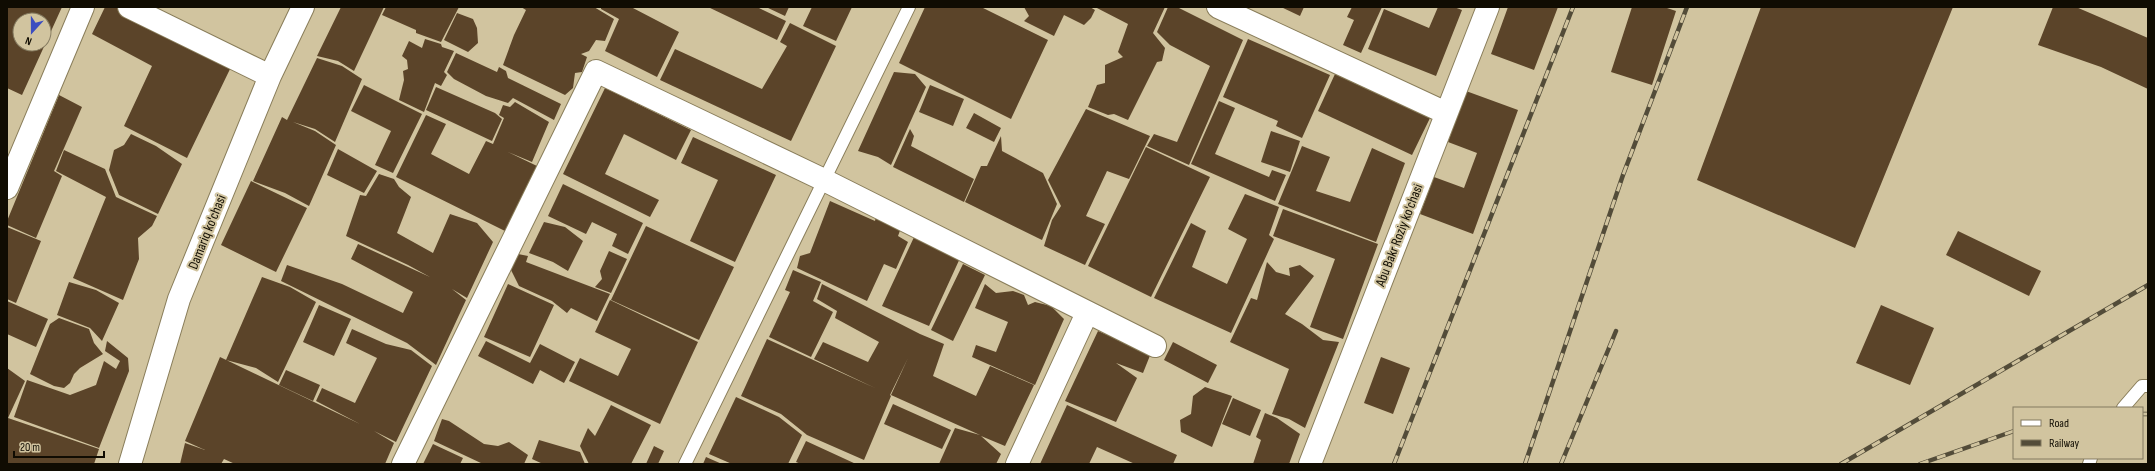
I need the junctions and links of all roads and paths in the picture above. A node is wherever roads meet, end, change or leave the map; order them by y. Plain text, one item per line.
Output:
1 (83, 7) edge
2 (129, 7) edge
3 (303, 7) edge
4 (909, 7) edge
5 (1218, 7) edge
6 (1488, 7) edge
7 (270, 76) junction
8 (1446, 113) junction
9 (824, 180) junction
10 (7, 188) edge
11 (1087, 313) junction
12 (1155, 346) dead end
13 (2148, 386) edge
14 (2124, 407) edge
15 (130, 464) edge
16 (403, 464) edge
17 (685, 464) edge
18 (1017, 464) edge
19 (1310, 464) edge

1 - 10 street
2 - 7 street
3 - 7 street, Damariq ko'chasi
4 - 9 lane
5 - 8 street
6 - 8 street, Abu Bakr Roziy ko'chasi
7 - 15 street, Damariq ko'chasi
8 - 19 street, Abu Bakr Roziy ko'chasi
9 - 11 street
9 - 16 street
9 - 17 lane
11 - 12 street
11 - 18 street
13 - 14 lane

